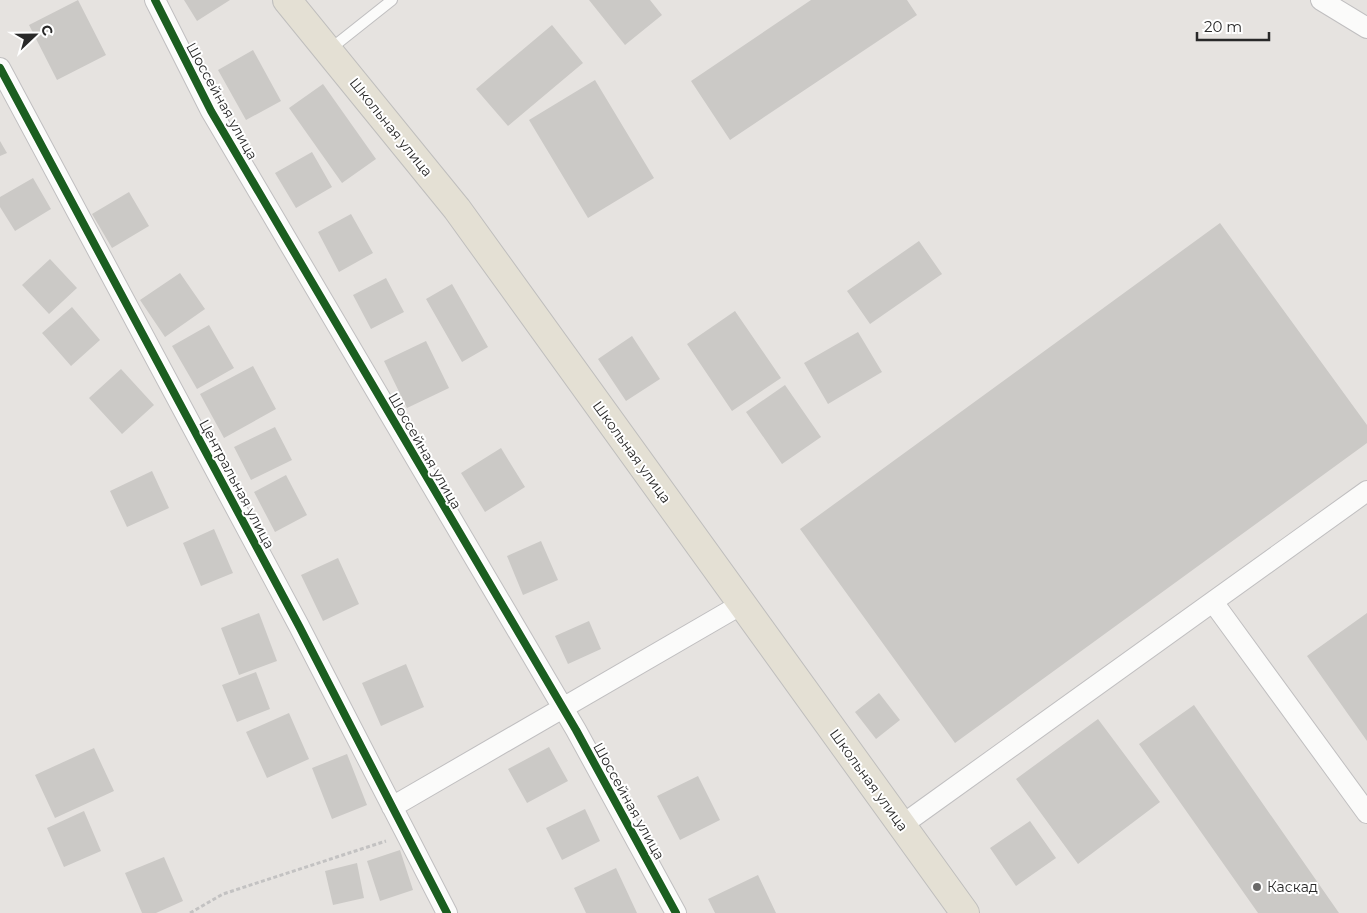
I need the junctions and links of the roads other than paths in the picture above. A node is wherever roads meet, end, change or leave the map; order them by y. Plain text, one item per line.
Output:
1 (155, 0) edge
2 (287, 0) edge
3 (392, 0) edge
4 (1321, 0) edge
5 (1367, 28) edge
6 (329, 50) junction
7 (0, 68) edge
8 (1367, 491) edge
9 (1213, 602) junction
10 (742, 604) junction
11 (563, 709) junction
12 (392, 807) junction
13 (1367, 814) edge
14 (902, 825) junction
15 (447, 913) edge
16 (676, 913) edge
17 (965, 913) edge

1 - 11 street, Шоссейная улица
2 - 6 main road, Школьная улица
3 - 6 lane
4 - 5 street
6 - 10 main road, Школьная улица
7 - 12 street, Центральная улица
8 - 9 street
9 - 13 street
9 - 14 street
10 - 11 street
10 - 14 main road, Школьная улица
11 - 12 street
11 - 16 street, Шоссейная улица
12 - 15 street, Центральная улица
14 - 17 main road, Школьная улица

